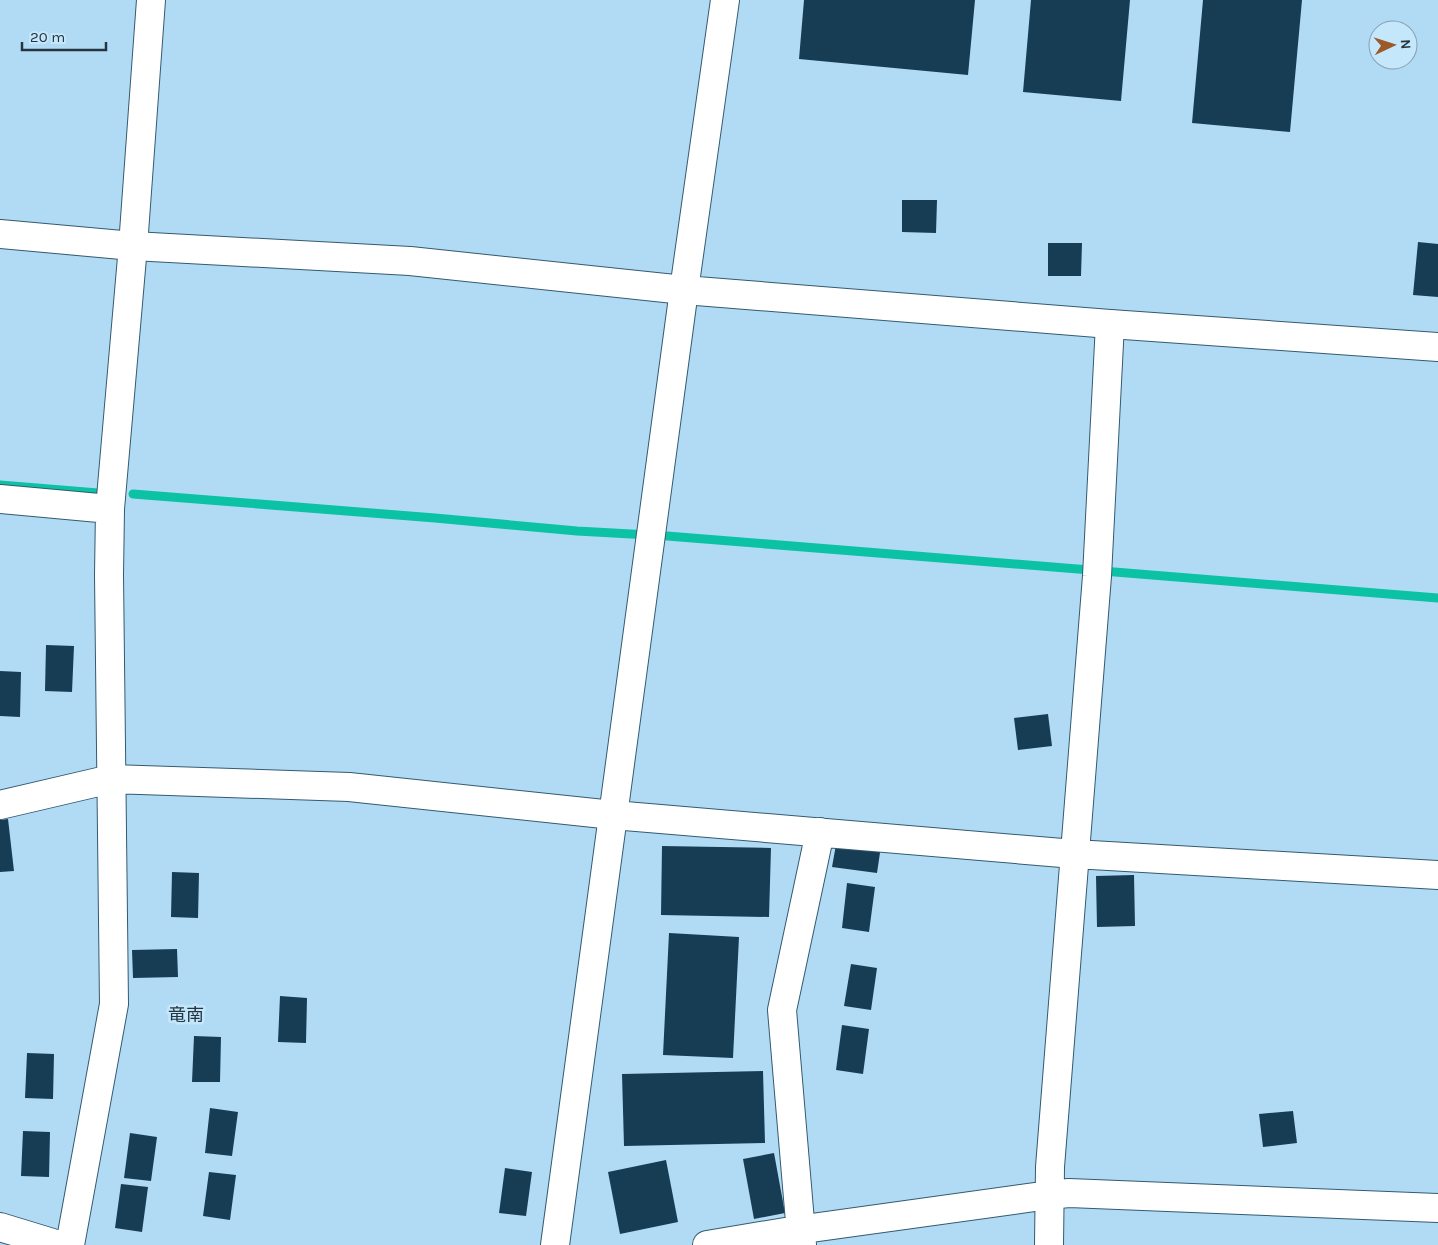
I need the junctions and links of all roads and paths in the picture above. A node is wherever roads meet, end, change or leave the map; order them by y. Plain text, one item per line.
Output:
1 (151, 0) edge
2 (726, 0) edge
3 (0, 234) edge
4 (133, 246) junction
5 (684, 290) junction
6 (1110, 324) junction
7 (1438, 347) edge
8 (0, 499) edge
9 (110, 509) junction
10 (111, 779) junction
11 (0, 805) edge
12 (613, 815) junction
13 (820, 832) junction
14 (1074, 854) junction
15 (1438, 875) edge
16 (1049, 1195) junction
17 (1438, 1208) edge
18 (0, 1227) edge
19 (802, 1238) edge
20 (59, 1245) edge
21 (70, 1245) edge
22 (555, 1245) edge
23 (707, 1245) edge
24 (1049, 1245) edge

1 - 4 street
2 - 5 street
3 - 4 street
4 - 5 street
4 - 9 street
5 - 6 street
5 - 12 street
6 - 7 street
6 - 14 street
8 - 9 street
9 - 10 street
10 - 11 street
10 - 12 street
10 - 21 street
12 - 13 street
12 - 22 street
13 - 14 street
13 - 19 street
14 - 15 street
14 - 16 street
16 - 17 street
16 - 19 street
16 - 24 street
18 - 20 street
19 - 23 street

